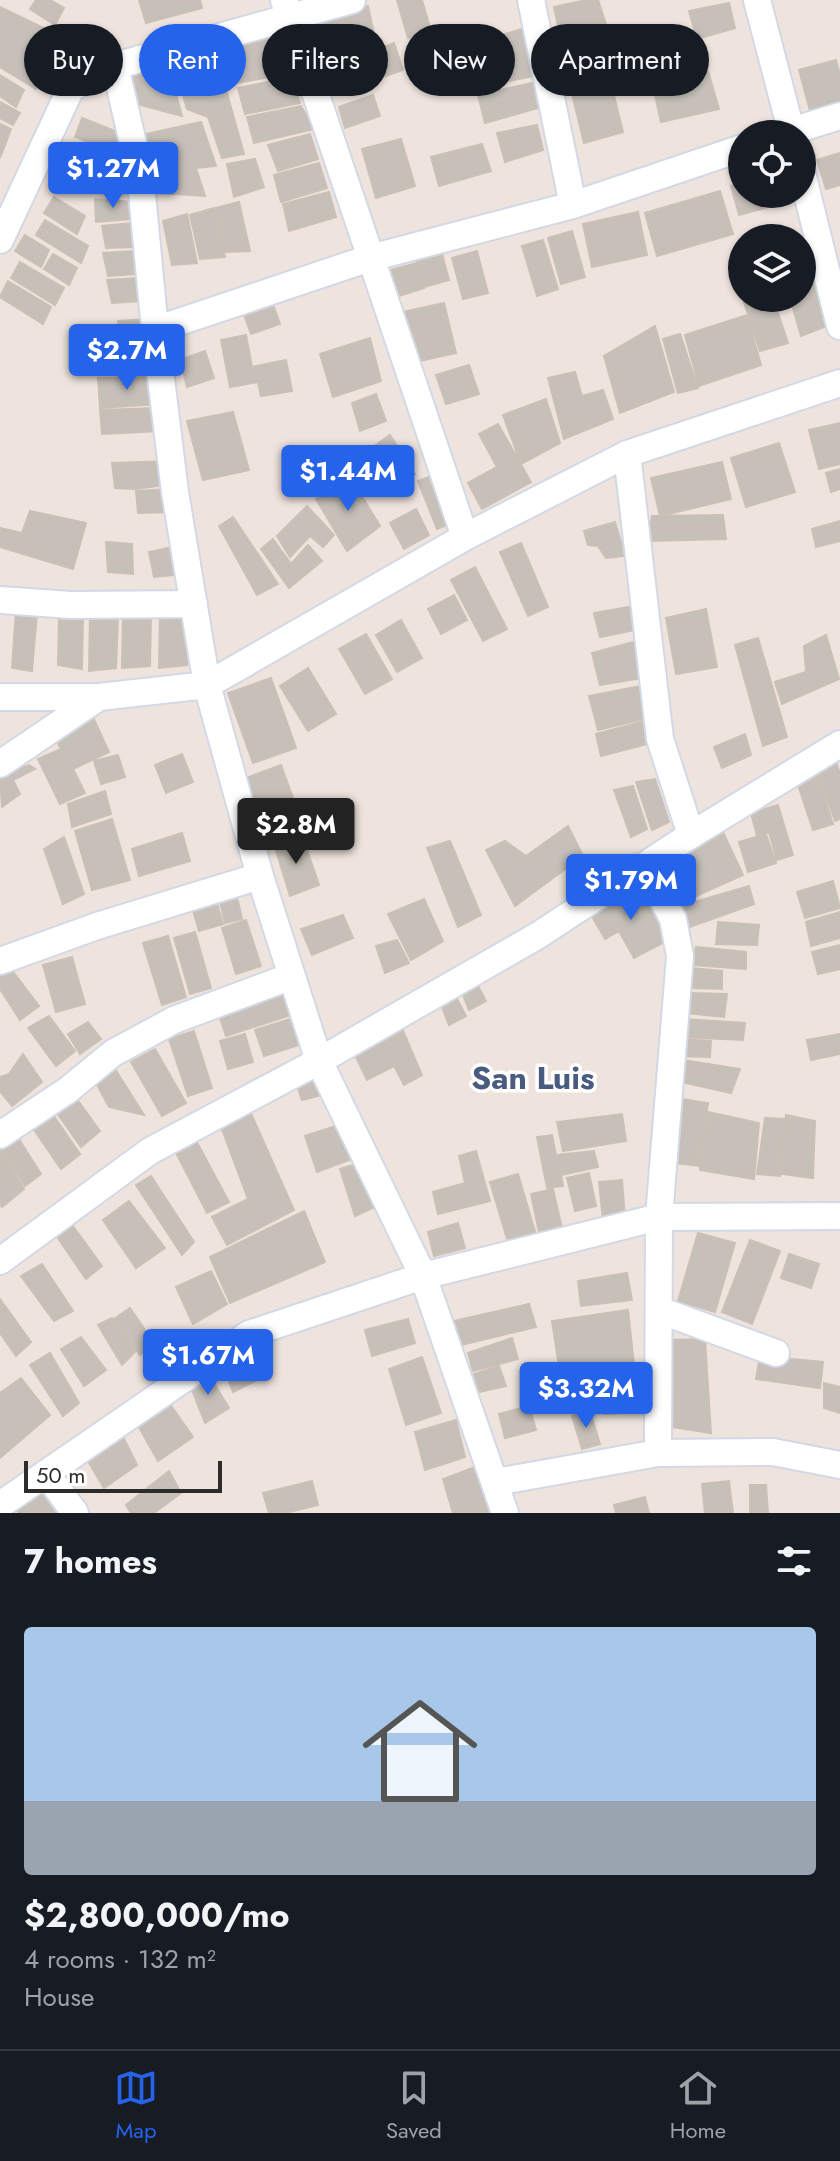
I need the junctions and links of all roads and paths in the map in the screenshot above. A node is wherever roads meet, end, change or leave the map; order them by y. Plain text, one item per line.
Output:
1 (352, 0) edge
2 (531, 0) edge
3 (757, 0) edge
4 (287, 9) edge
5 (123, 63) edge
6 (67, 96) edge
7 (122, 96) edge
8 (840, 116) edge
9 (786, 120) edge
10 (816, 124) edge
11 (728, 153) edge
12 (573, 205) junction
13 (811, 208) edge
14 (0, 240) edge
15 (370, 258) junction
16 (840, 326) edge
17 (155, 330) junction
18 (840, 383) edge
19 (627, 454) junction
20 (465, 537) junction
21 (0, 600) edge
22 (194, 604) junction
23 (207, 685) junction
24 (0, 697) edge
25 (99, 697) junction
26 (840, 744) edge
27 (0, 764) edge
28 (691, 835) junction
29 (645, 866) junction
30 (260, 876) junction
31 (0, 961) edge
32 (292, 976) junction
33 (319, 1061) junction
34 (0, 1135) edge
35 (840, 1216) edge
36 (659, 1217) junction
37 (0, 1261) edge
38 (423, 1276) junction
39 (659, 1310) junction
40 (776, 1353) dead end
41 (658, 1453) junction
42 (840, 1465) edge
43 (46, 1473) junction
44 (496, 1482) junction
45 (0, 1505) edge
46 (75, 1513) edge
47 (505, 1513) edge

1 - 4 street
2 - 12 street
3 - 9 street
4 - 5 street
4 - 15 street
6 - 14 street
7 - 17 street
8 - 10 street
11 - 12 street
12 - 15 street
13 - 16 street
15 - 17 street
15 - 20 street
17 - 22 street
18 - 19 street
19 - 20 street
19 - 28 street
20 - 23 street
21 - 22 street
22 - 23 street
23 - 25 street
23 - 30 street
24 - 25 street
25 - 27 street
26 - 28 street
28 - 29 street
29 - 33 street
29 - 36 street
30 - 31 street
30 - 32 street
32 - 33 street
32 - 34 street
33 - 37 street
33 - 38 street
35 - 36 street
36 - 38 street
36 - 39 street
38 - 43 street
38 - 44 street
39 - 40 street
39 - 41 street
41 - 42 street
41 - 44 street
43 - 45 street
43 - 46 street
44 - 47 street

